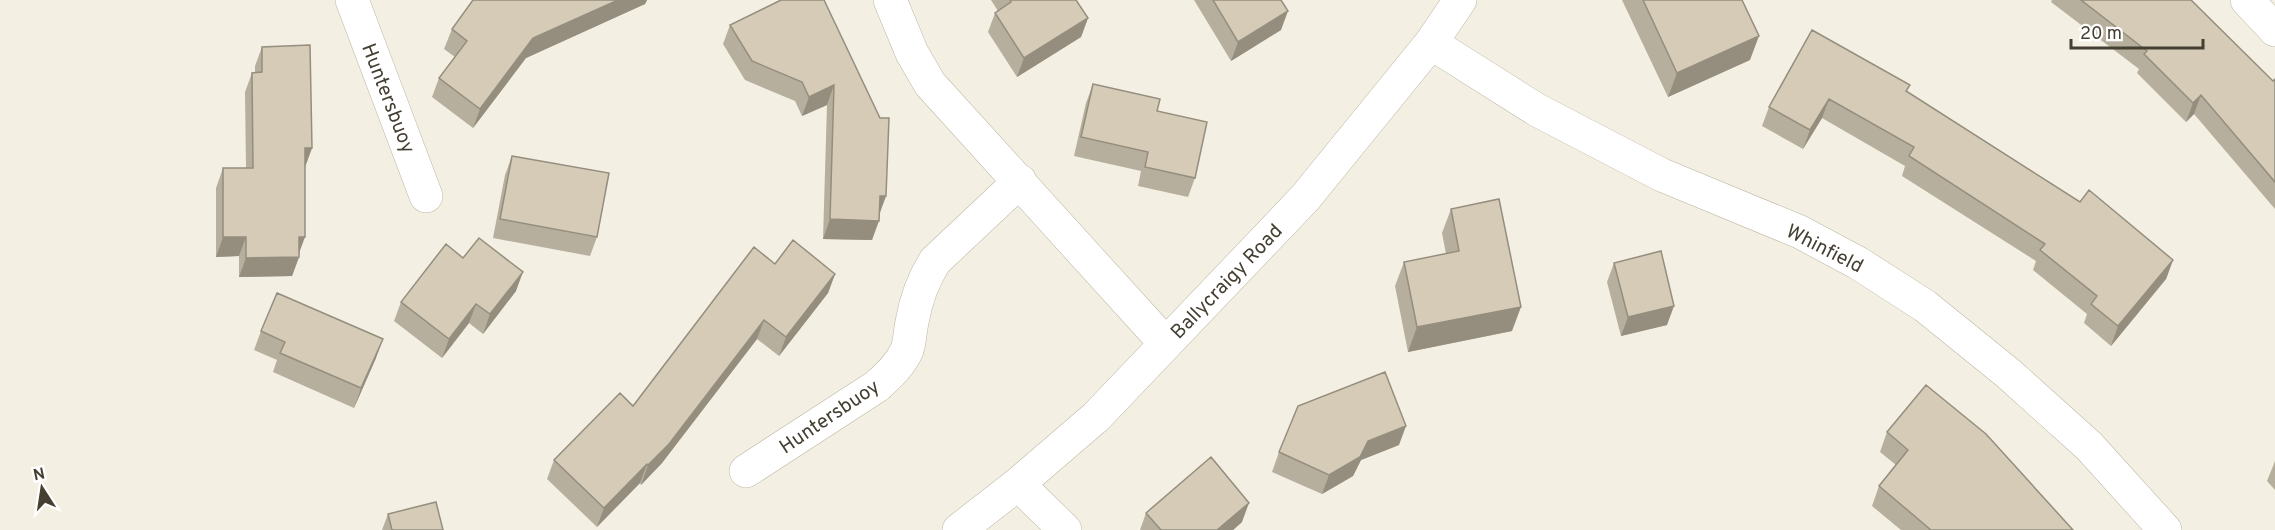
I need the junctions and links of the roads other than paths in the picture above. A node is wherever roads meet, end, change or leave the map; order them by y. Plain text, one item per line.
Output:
1 (352, 0) edge
2 (890, 0) edge
3 (1460, 0) edge
4 (2247, 0) edge
5 (2275, 30) edge
6 (1431, 42) junction
7 (1020, 181) junction
8 (426, 196) dead end
9 (1166, 344) junction
10 (746, 471) dead end
11 (1018, 484) junction
12 (959, 530) edge
13 (1065, 530) edge
14 (2165, 530) edge

1 - 8 street, Huntersbuoy
2 - 7 street
3 - 6 street, Ballycraigy Road
4 - 5 street
6 - 9 street, Ballycraigy Road
6 - 14 street, Whinfield
7 - 9 street
7 - 10 street, Huntersbuoy
9 - 11 street, Ballycraigy Road
11 - 12 street, Ballycraigy Road
11 - 13 street

